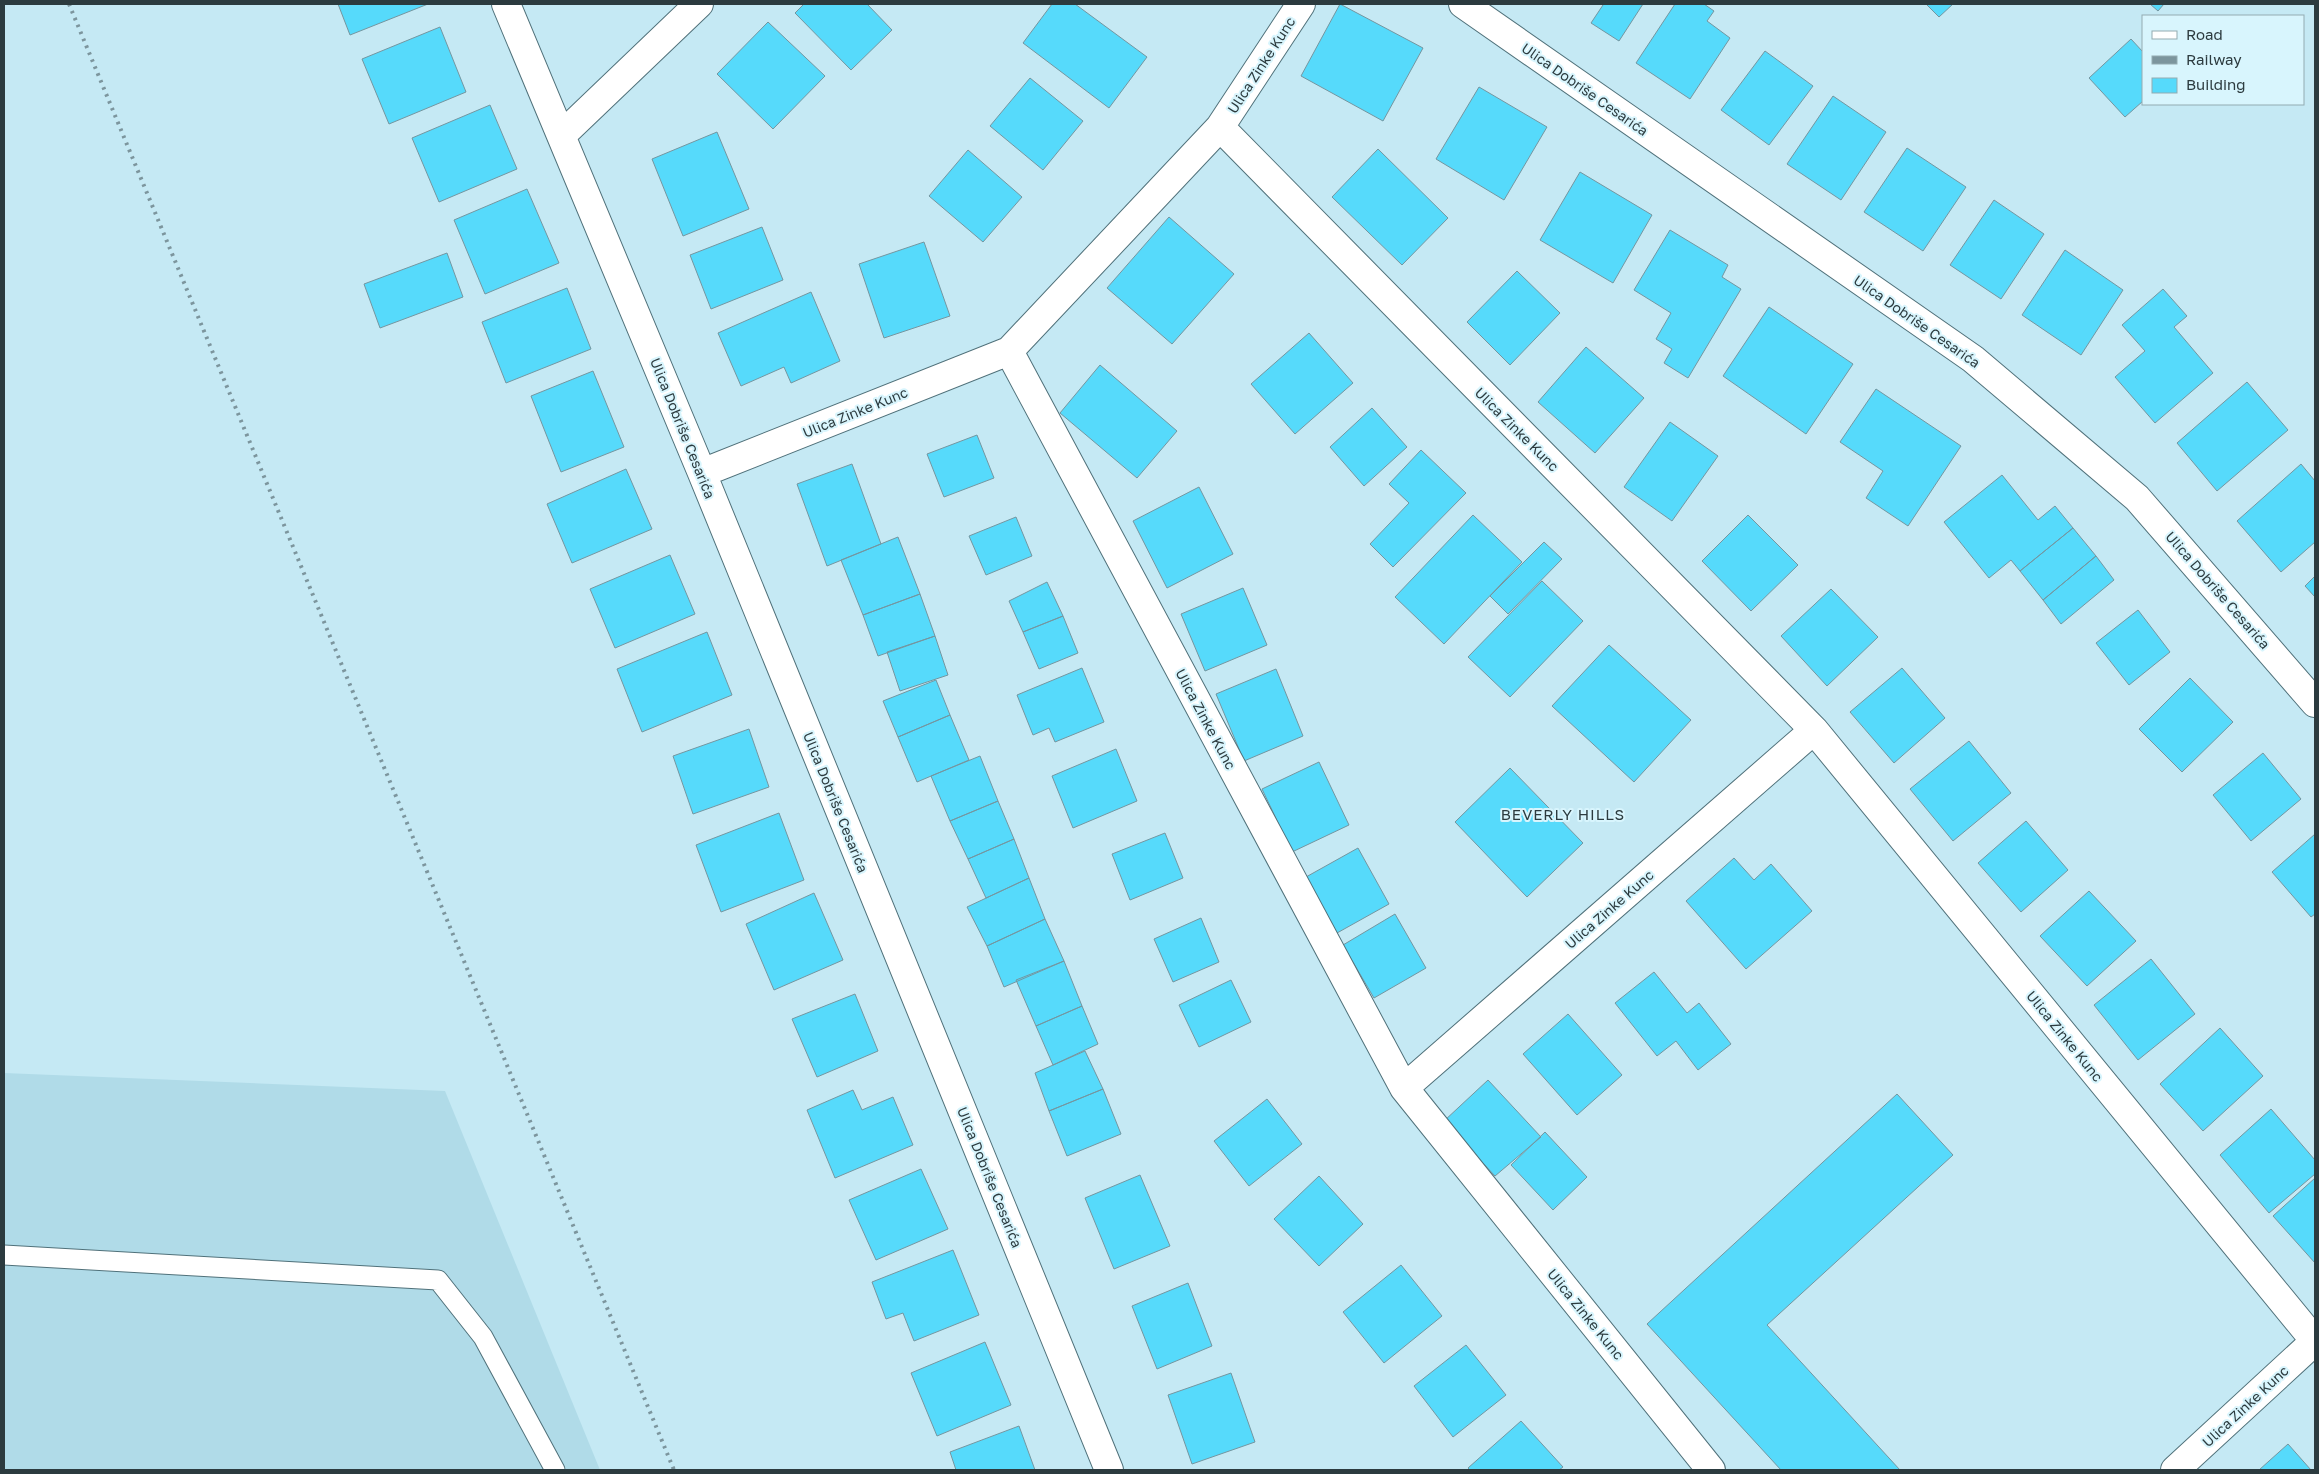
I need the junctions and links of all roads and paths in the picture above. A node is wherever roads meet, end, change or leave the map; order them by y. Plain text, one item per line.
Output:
1 (506, 4) edge
2 (698, 4) edge
3 (1302, 4) edge
4 (1463, 4) edge
5 (1220, 127) junction
6 (562, 135) junction
7 (1009, 351) junction
8 (702, 473) junction
9 (2315, 702) edge
10 (1814, 730) junction
11 (1404, 1088) junction
12 (4, 1255) edge
13 (2315, 1341) edge
14 (555, 1470) edge
15 (1110, 1470) edge
16 (1711, 1470) edge
17 (2175, 1470) edge

1 - 6 street, Ulica Dobriše Cesarića
2 - 6 street
3 - 5 street, Ulica Zinke Kunc
4 - 9 street, Ulica Dobriše Cesarića
5 - 7 street, Ulica Zinke Kunc
5 - 10 street, Ulica Zinke Kunc
6 - 8 street, Ulica Dobriše Cesarića
7 - 8 street, Ulica Zinke Kunc
7 - 11 street, Ulica Zinke Kunc
8 - 15 street, Ulica Dobriše Cesarića
10 - 11 street, Ulica Zinke Kunc
10 - 13 street, Ulica Zinke Kunc
11 - 16 street, Ulica Zinke Kunc
12 - 14 lane
13 - 17 street, Ulica Zinke Kunc

